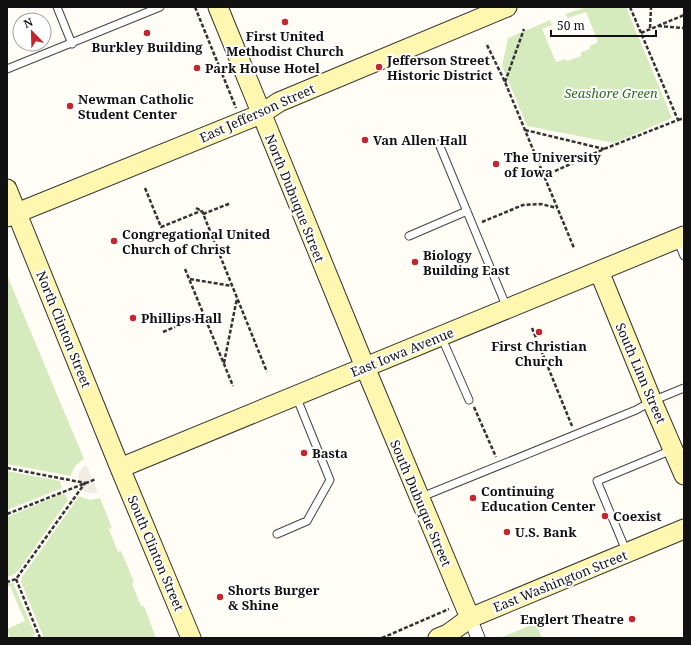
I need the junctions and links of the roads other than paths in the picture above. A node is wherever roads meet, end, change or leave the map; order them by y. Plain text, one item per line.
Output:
1 (57, 7) edge
2 (160, 7) edge
3 (218, 7) edge
4 (500, 8) edge
5 (72, 44) junction
6 (7, 69) edge
7 (261, 114) junction
8 (439, 144) dead end
9 (7, 189) edge
10 (467, 211) junction
11 (12, 215) edge
12 (409, 236) dead end
13 (680, 237) edge
14 (684, 256) edge
15 (599, 271) junction
16 (508, 308) junction
17 (441, 336) junction
18 (365, 367) junction
19 (684, 388) edge
20 (296, 396) junction
21 (469, 400) road end
22 (652, 401) junction
23 (673, 449) junction
24 (120, 468) junction
25 (684, 474) edge
26 (419, 498) junction
27 (684, 529) edge
28 (277, 534) dead end
29 (627, 553) junction
30 (470, 618) junction
31 (191, 638) edge
32 (438, 638) edge
33 (478, 638) edge

1 - 5 lane
2 - 5 lane
3 - 7 street, North Dubuque Street
4 - 7 street, East Jefferson Street
5 - 6 lane
7 - 11 street, East Jefferson Street
7 - 18 street, North Dubuque Street
8 - 10 lane
9 - 11 street, North Clinton Street
10 - 12 lane
10 - 16 lane
11 - 24 street, North Clinton Street
13 - 14 lane
13 - 15 street, East Iowa Avenue
15 - 16 street, East Iowa Avenue
15 - 22 street, South Linn Street
16 - 17 street, East Iowa Avenue
17 - 18 street, East Iowa Avenue
17 - 21 lane
18 - 20 street, East Iowa Avenue
18 - 26 street, South Dubuque Street
19 - 22 lane
20 - 24 street, East Iowa Avenue
20 - 28 lane
22 - 23 street, South Linn Street
22 - 26 lane
23 - 25 street, South Linn Street
23 - 29 lane
24 - 31 street, South Clinton Street
26 - 30 street, South Dubuque Street
27 - 29 street, East Washington Street
29 - 30 street, East Washington Street
30 - 32 street, East Washington Street
30 - 33 street, South Dubuque Street

